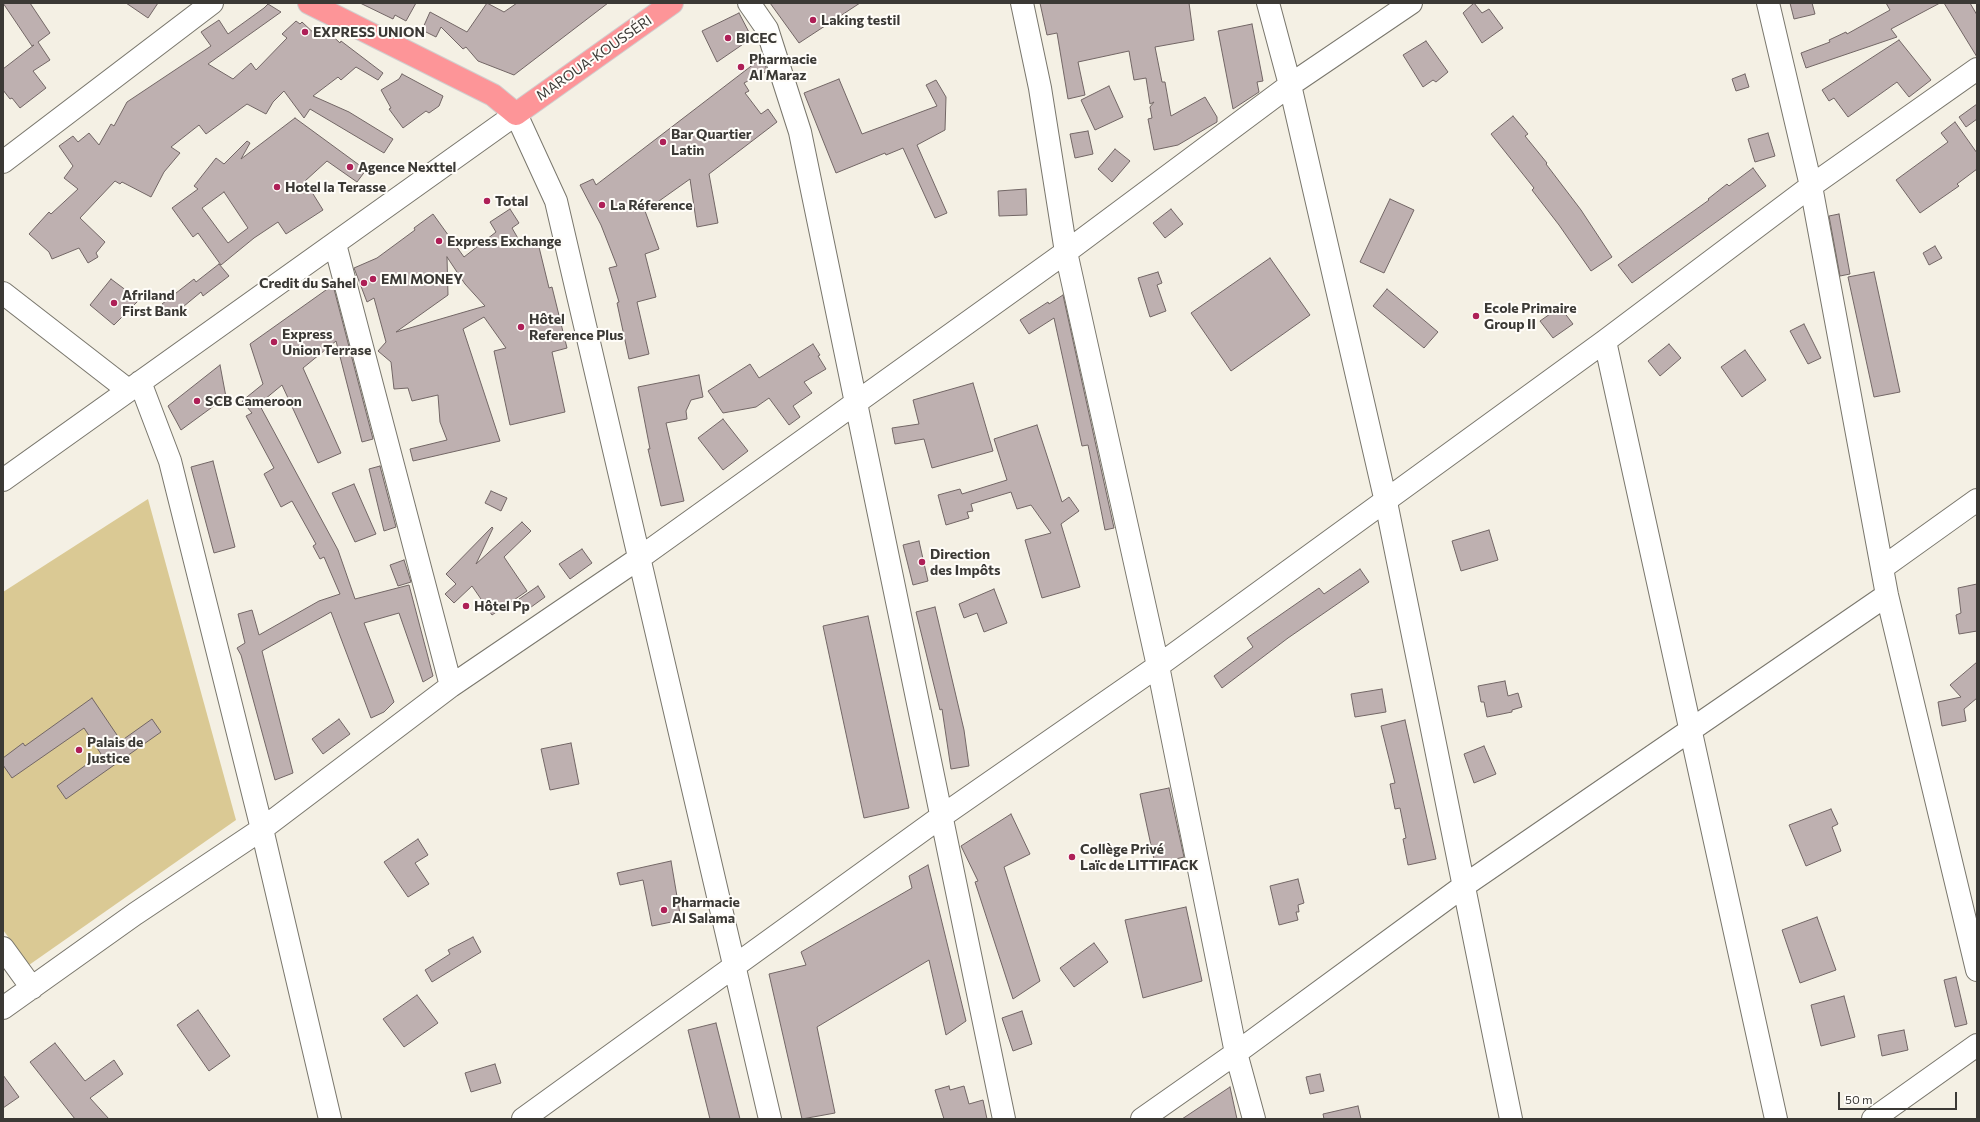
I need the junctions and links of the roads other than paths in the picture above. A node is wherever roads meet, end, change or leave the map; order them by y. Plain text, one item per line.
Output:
1 (212, 3) edge
2 (309, 3) edge
3 (672, 3) edge
4 (749, 3) edge
5 (1022, 3) edge
6 (1268, 3) edge
7 (1412, 3) edge
8 (1768, 3) edge
9 (1977, 69) edge
10 (1290, 85) junction
11 (516, 114) junction
12 (3, 162) edge
13 (1811, 186) junction
14 (335, 244) junction
15 (1066, 252) junction
16 (3, 293) edge
17 (1605, 341) junction
18 (134, 386) junction
19 (855, 403) junction
20 (3, 480) edge
21 (1977, 500) edge
22 (1386, 502) junction
23 (638, 559) junction
24 (1882, 568) junction
25 (1887, 595) junction
26 (1158, 666) junction
27 (451, 686) junction
28 (1691, 730) junction
29 (942, 816) junction
30 (262, 829) junction
31 (1465, 885) junction
32 (3, 948) edge
33 (734, 966) junction
34 (1977, 970) edge
35 (32, 988) junction
36 (3, 1008) edge
37 (1977, 1045) edge
38 (1236, 1053) junction
39 (330, 1119) edge
40 (523, 1119) edge
41 (770, 1119) edge
42 (1004, 1119) edge
43 (1142, 1119) edge
44 (1254, 1119) edge
45 (1511, 1119) edge
46 (1776, 1119) edge
47 (1873, 1119) edge

1 - 12 street
2 - 11 highway
3 - 11 highway, MAROUA-KOUSSÉRI
4 - 19 street
5 - 15 street
6 - 10 street
7 - 10 street
8 - 13 street
9 - 13 street
10 - 15 street
10 - 22 street
11 - 14 street
11 - 23 street
13 - 17 street
13 - 24 street
14 - 18 street
14 - 27 street
15 - 19 street
15 - 26 street
16 - 18 street
17 - 22 street
17 - 28 street
18 - 20 street
18 - 30 street
19 - 23 street
19 - 29 street
21 - 24 street
22 - 26 street
22 - 31 street
23 - 27 street
23 - 33 street
24 - 25 street
25 - 28 street
25 - 34 street
26 - 29 street
26 - 38 street
27 - 30 street
28 - 31 street
28 - 46 street
29 - 33 street
29 - 42 street
30 - 35 street
30 - 39 street
31 - 38 street
31 - 45 street
32 - 35 street
33 - 40 street
33 - 41 street
35 - 36 street
37 - 47 street
38 - 43 street
38 - 44 street

